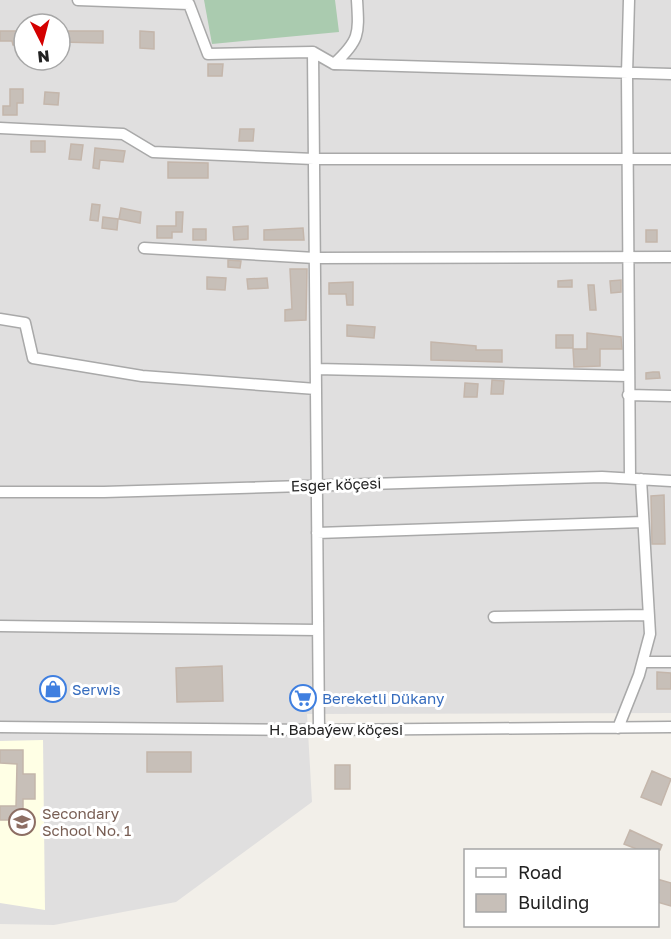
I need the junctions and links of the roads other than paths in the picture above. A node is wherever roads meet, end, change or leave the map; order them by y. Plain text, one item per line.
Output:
1 (78, 0) edge
2 (357, 0) edge
3 (629, 0) edge
4 (313, 52) junction
5 (334, 64) junction
6 (627, 74) junction
7 (671, 74) edge
8 (0, 128) edge
9 (314, 159) junction
10 (629, 159) junction
11 (671, 159) edge
12 (144, 248) dead end
13 (629, 256) junction
14 (671, 257) edge
15 (315, 258) junction
16 (0, 319) edge
17 (316, 369) junction
18 (628, 376) junction
19 (316, 389) junction
20 (628, 395) junction
21 (671, 396) edge
22 (636, 479) junction
23 (671, 481) edge
24 (317, 485) junction
25 (0, 492) edge
26 (643, 522) junction
27 (317, 533) junction
28 (649, 615) junction
29 (494, 617) dead end
30 (0, 626) edge
31 (318, 630) junction
32 (643, 662) junction
33 (671, 662) edge
34 (0, 727) edge
35 (671, 727) edge
36 (618, 728) junction
37 (319, 730) junction

1 - 4 street
2 - 5 street
3 - 6 street
4 - 5 street
4 - 9 street
5 - 6 street
6 - 7 street
6 - 10 street
8 - 9 street
9 - 10 street
9 - 15 street
10 - 11 street
10 - 13 street
12 - 15 street
13 - 14 street
13 - 15 street
13 - 18 street
15 - 17 street
16 - 19 street
17 - 18 street
17 - 19 street
18 - 20 street
19 - 24 street
20 - 21 street
20 - 22 street
22 - 23 street, Esger köçesi
22 - 24 street, Esger köçesi
22 - 26 street
24 - 25 street, Esger köçesi
24 - 27 street
26 - 27 street
26 - 28 street
27 - 31 street
28 - 29 street
28 - 32 street
30 - 31 street
31 - 37 street
32 - 33 street
32 - 36 street
34 - 37 street, H. Babaýew köçesi
35 - 36 street, H. Babaýew köçesi
36 - 37 street, H. Babaýew köçesi

